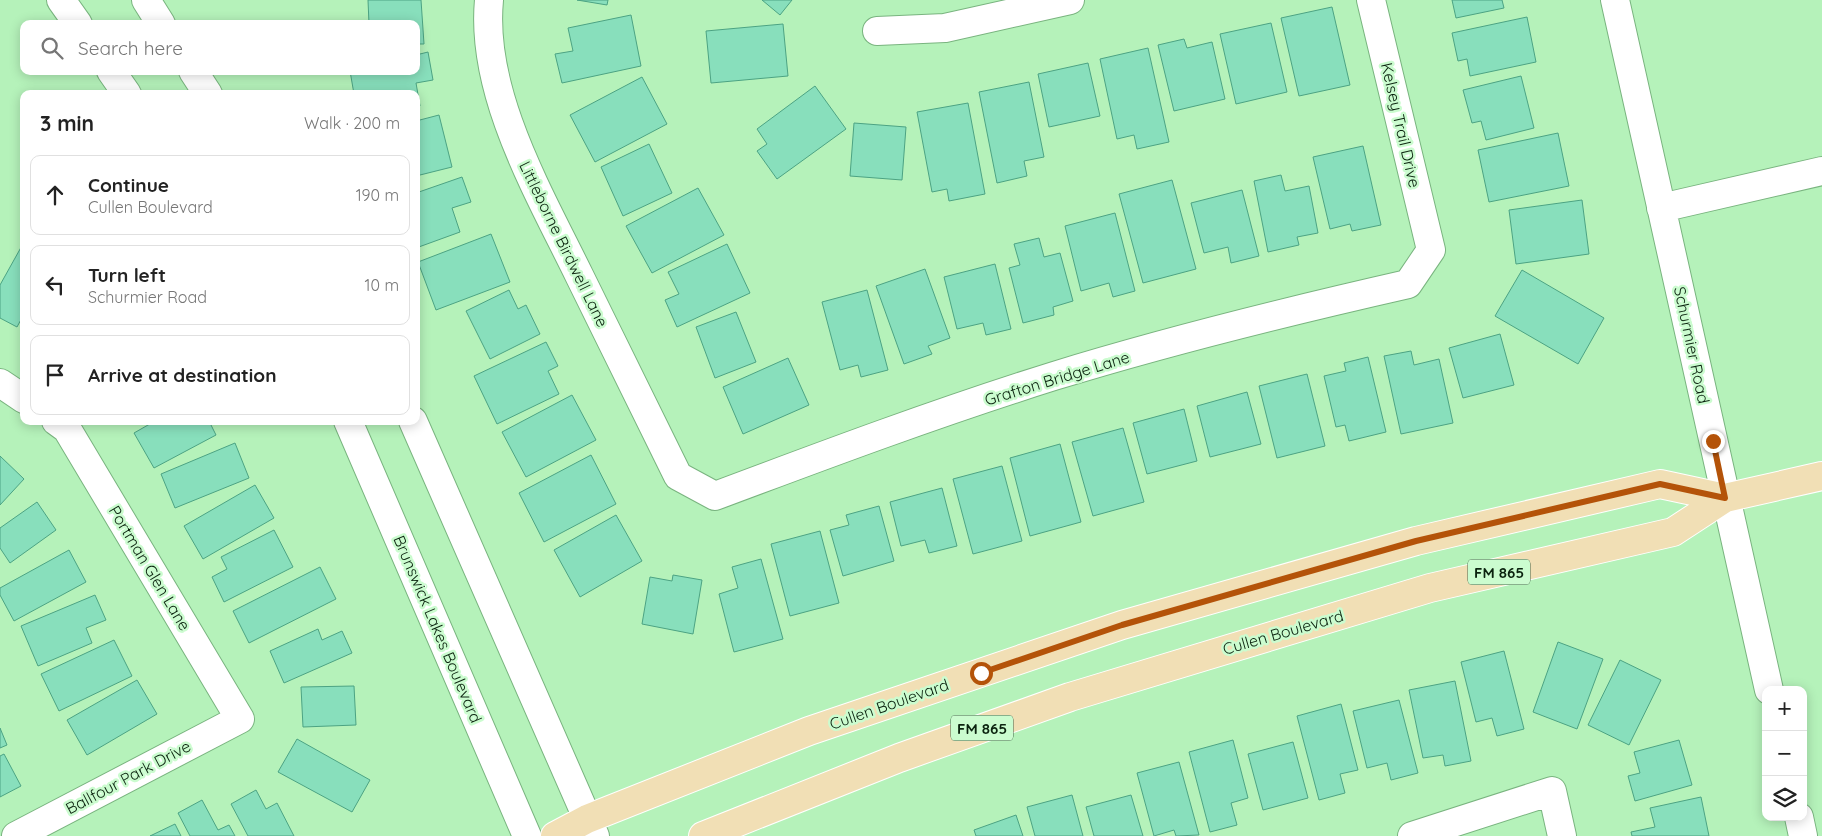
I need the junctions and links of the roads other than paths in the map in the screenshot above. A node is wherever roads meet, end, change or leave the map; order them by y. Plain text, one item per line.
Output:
1 (61, 0) edge
2 (146, 0) edge
3 (489, 0) edge
4 (1070, 0) edge
5 (1371, 0) edge
6 (1615, 0) edge
7 (75, 20) edge
8 (158, 20) edge
9 (877, 31) dead end
10 (114, 75) edge
11 (196, 75) edge
12 (124, 90) edge
13 (205, 90) edge
14 (1822, 171) edge
15 (1662, 208) junction
16 (1431, 250) joint
17 (0, 383) edge
18 (20, 396) edge
19 (62, 425) edge
20 (350, 425) edge
21 (415, 425) edge
22 (678, 476) joint
23 (1822, 476) edge
24 (1725, 498) junction
25 (1769, 686) edge
26 (240, 719) joint
27 (1800, 821) edge
28 (591, 828) edge
29 (16, 836) edge
30 (527, 836) edge
31 (555, 836) edge
32 (703, 836) edge
33 (1412, 836) edge
34 (1562, 836) edge
35 (1803, 836) edge

1 - 7 street
2 - 8 street
3 - 22 street, Littleborne Birdwell Lane
4 - 9 street
5 - 16 street, Kelsey Trail Drive
6 - 15 street, Schurmier Road
10 - 12 street
11 - 13 street
14 - 15 street
15 - 24 street, Schurmier Road
16 - 22 street, Grafton Bridge Lane
17 - 18 street
19 - 26 street, Portman Glen Lane
20 - 30 street, Brunswick Lakes Boulevard
21 - 28 street
23 - 24 main road, Cullen Boulevard / FM 865
24 - 25 street, Schurmier Road
24 - 28 main road, Cullen Boulevard / FM 865
24 - 32 main road, Cullen Boulevard / FM 865
26 - 29 street, Ballfour Park Drive
27 - 35 street
28 - 31 main road, Cullen Boulevard / FM 865
33 - 34 street

